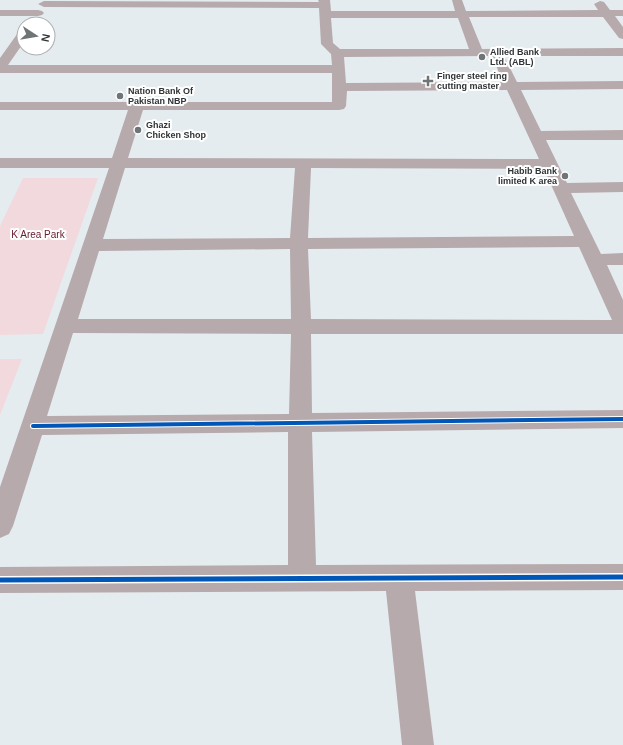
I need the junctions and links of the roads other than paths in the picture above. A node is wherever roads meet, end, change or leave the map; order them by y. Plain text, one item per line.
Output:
1 (457, 0) edge
2 (596, 0) edge
3 (185, 2) edge
4 (43, 6) edge
5 (324, 6) edge
6 (0, 13) edge
7 (607, 13) junction
8 (623, 13) edge
9 (462, 14) junction
10 (36, 16) edge
11 (623, 35) edge
12 (16, 45) edge
13 (477, 52) junction
14 (496, 52) junction
15 (623, 52) edge
16 (337, 53) junction
17 (0, 68) edge
18 (339, 69) junction
19 (623, 85) edge
20 (512, 86) junction
21 (340, 87) junction
22 (0, 106) edge
23 (137, 106) junction
24 (536, 136) junction
25 (623, 136) edge
26 (0, 164) edge
27 (118, 164) junction
28 (303, 164) junction
29 (549, 164) junction
30 (623, 187) edge
31 (561, 188) junction
32 (586, 240) junction
33 (299, 243) junction
34 (92, 245) junction
35 (623, 259) edge
36 (595, 260) junction
37 (623, 322) edge
38 (65, 326) junction
39 (623, 327) edge
40 (302, 328) junction
41 (623, 419) edge
42 (300, 424) junction
43 (33, 426) junction
44 (0, 526) edge
45 (623, 577) edge
46 (302, 578) junction
47 (399, 578) junction
48 (0, 580) edge
49 (418, 745) edge

1 - 9 street
2 - 7 street
3 - 4 street
3 - 5 street
4 - 6 street
4 - 10 street
5 - 9 street
5 - 16 street
7 - 8 street
7 - 9 street
7 - 11 street
9 - 13 street
12 - 17 street
13 - 14 street
13 - 16 street
14 - 15 street
14 - 20 street
16 - 18 street
17 - 18 street
18 - 21 street
19 - 20 street
20 - 21 street
20 - 24 street
21 - 23 street
22 - 23 street
23 - 27 street
24 - 25 street
24 - 29 street
26 - 27 street
27 - 28 street
27 - 34 street
28 - 29 street
28 - 33 street
29 - 31 street
30 - 31 street
31 - 32 street
32 - 33 street
32 - 36 street
33 - 34 street
33 - 40 street
34 - 38 street
35 - 36 street
36 - 37 street
38 - 40 street
38 - 43 street
39 - 40 street
40 - 42 street
41 - 42 street
42 - 43 street
42 - 46 street
43 - 44 street
45 - 47 street
46 - 47 street
46 - 48 street
47 - 49 street

